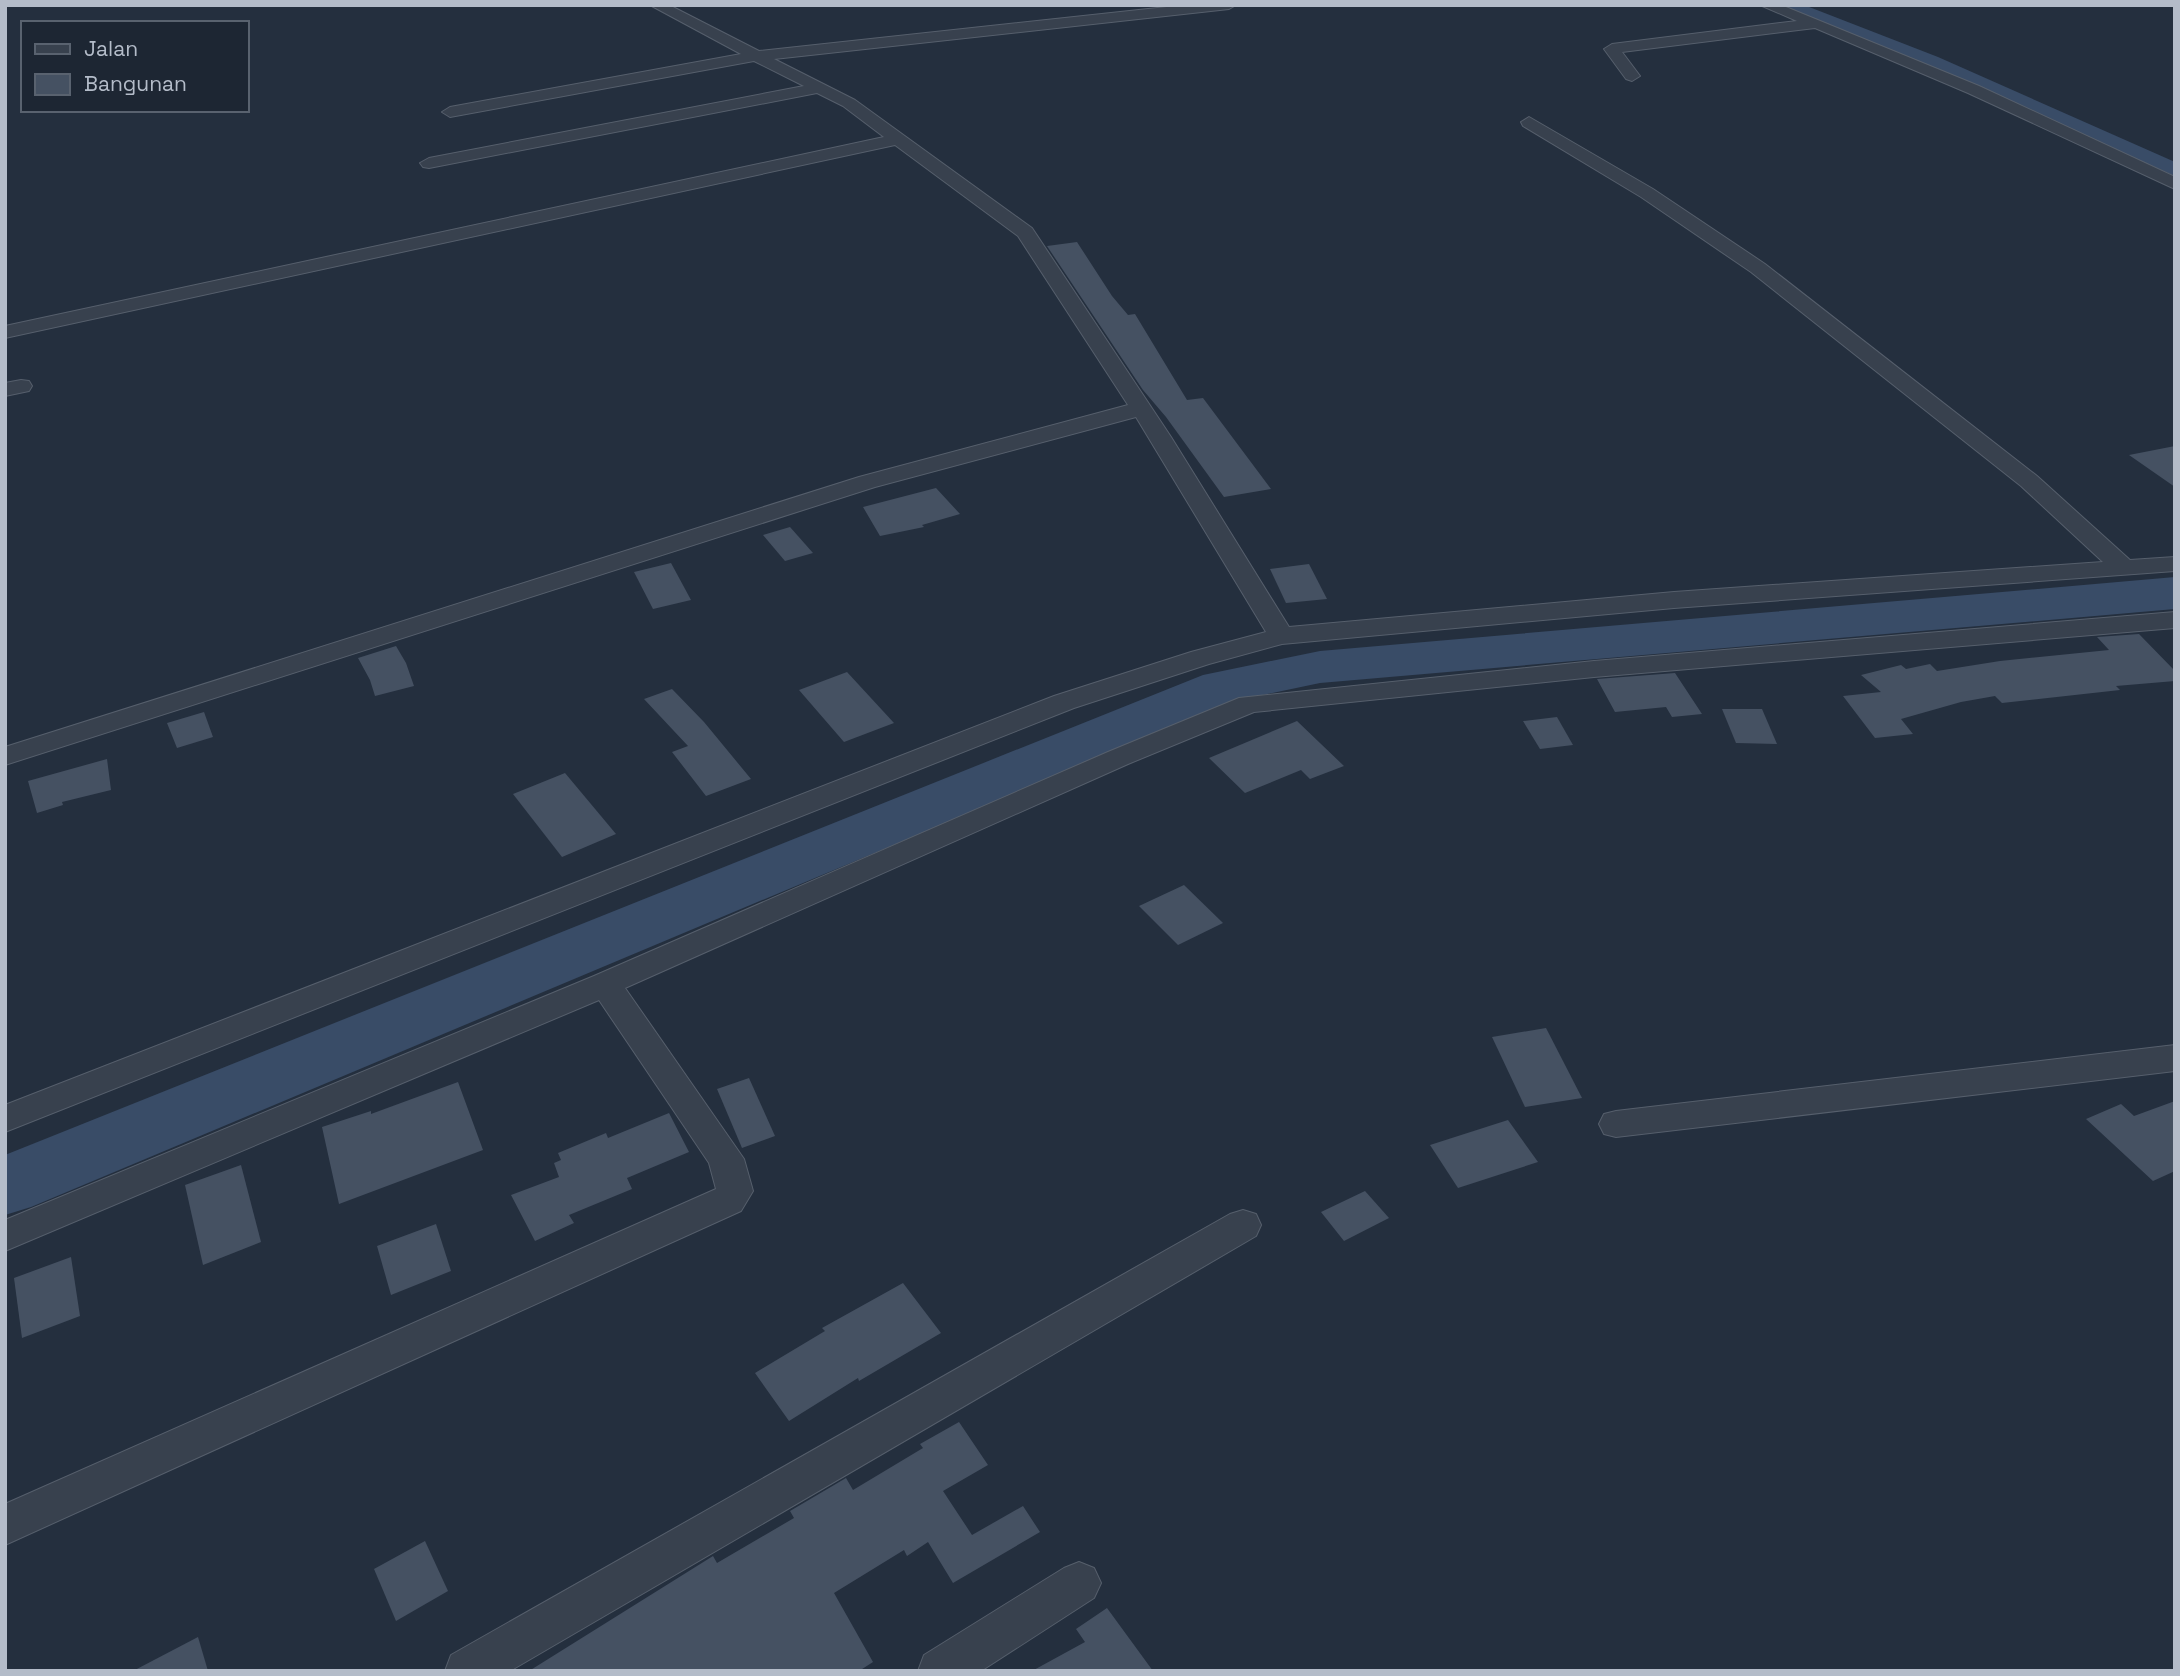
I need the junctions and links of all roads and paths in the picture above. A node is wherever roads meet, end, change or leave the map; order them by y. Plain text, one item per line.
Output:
1 (657, 5) edge
2 (1229, 5) edge
3 (1767, 5) edge
4 (1818, 24) junction
5 (754, 56) junction
6 (1632, 76) dead end
7 (819, 88) junction
8 (450, 112) dead end
9 (1529, 122) dead end
10 (899, 139) junction
11 (429, 163) dead end
12 (2175, 184) edge
13 (5, 332) edge
14 (1139, 409) junction
15 (2175, 564) edge
16 (2124, 568) junction
17 (2175, 620) edge
18 (1281, 636) junction
19 (5, 756) edge
20 (605, 985) junction
21 (2175, 1058) edge
22 (5, 1119) edge
23 (1616, 1124) dead end
24 (1243, 1225) dead end
25 (5, 1236) edge
26 (5, 1525) edge
27 (1079, 1583) dead end
28 (467, 1671) edge
29 (940, 1671) edge

1 - 5 street
2 - 5 street
3 - 4 street
4 - 6 street
4 - 12 street
5 - 7 street
5 - 8 street
7 - 10 street
7 - 11 street
9 - 16 street
10 - 13 street
10 - 14 street
14 - 18 street
14 - 19 street
15 - 16 street
16 - 18 street
17 - 20 street
18 - 22 street
20 - 25 street
20 - 26 street
21 - 23 street
24 - 28 street
27 - 29 street

